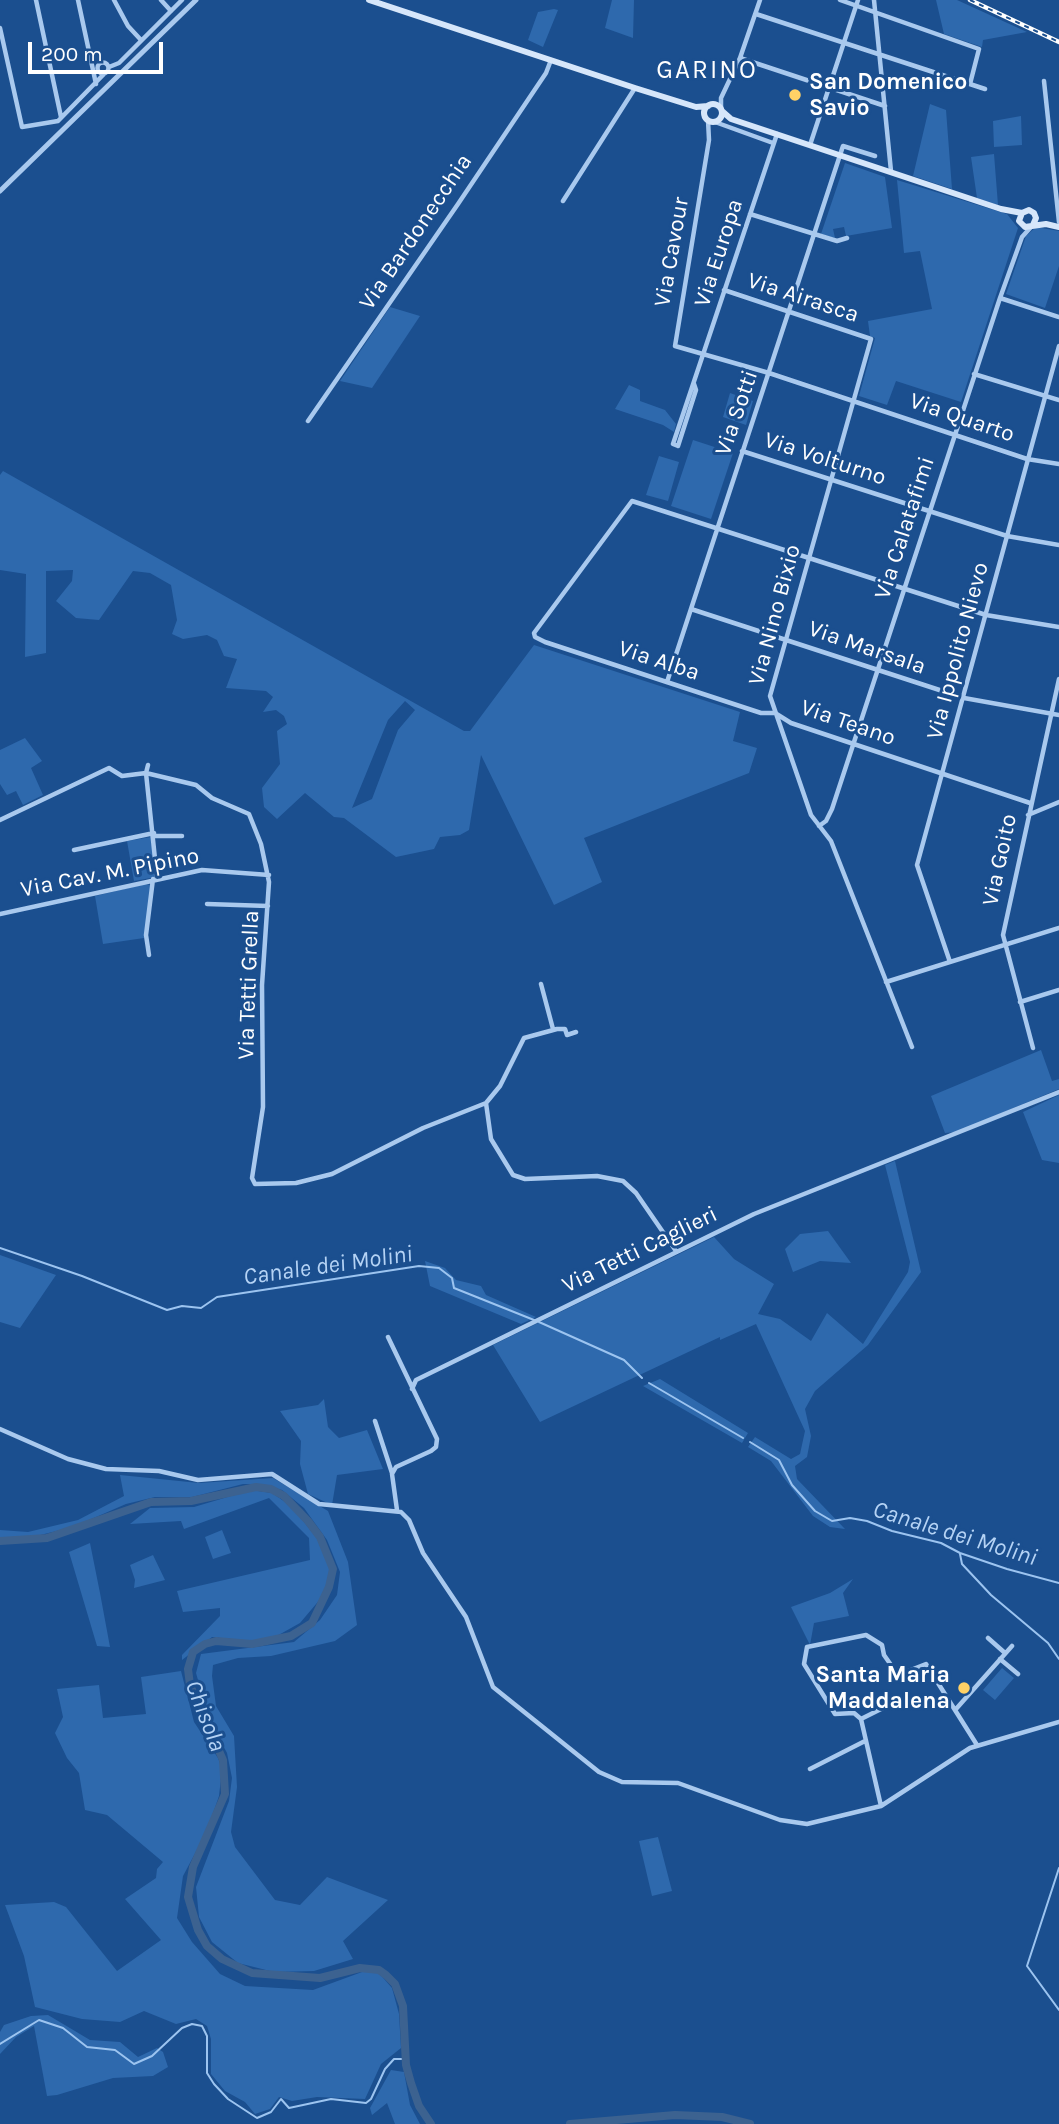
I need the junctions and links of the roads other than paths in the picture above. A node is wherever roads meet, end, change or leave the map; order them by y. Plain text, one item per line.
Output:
1 (36, 0) edge
2 (79, 0) edge
3 (114, 0) edge
4 (161, 0) edge
5 (182, 0) edge
6 (197, 0) edge
7 (369, 0) edge
8 (760, 0) edge
9 (840, 0) edge
10 (874, 0) edge
11 (857, 3) edge
12 (171, 11) junction
13 (875, 12) junction
14 (756, 14) junction
15 (0, 28) edge
16 (141, 40) junction
17 (844, 43) junction
18 (880, 54) junction
19 (740, 58) junction
20 (551, 60) junction
21 (105, 72) junction
22 (119, 75) junction
23 (1044, 81) dead end
24 (96, 84) junction
25 (110, 84) junction
26 (970, 84) junction
27 (635, 88) junction
28 (829, 88) junction
29 (985, 89) dead end
30 (721, 98) junction
31 (709, 106) junction
32 (885, 106) junction
33 (696, 107) junction
34 (721, 110) junction
35 (61, 118) junction
36 (732, 119) junction
37 (712, 120) junction
38 (777, 134) junction
39 (774, 143) junction
40 (810, 145) junction
41 (840, 155) junction
42 (875, 156) dead end
43 (891, 172) junction
44 (0, 191) edge
45 (563, 201) dead end
46 (1007, 211) junction
47 (1022, 213) junction
48 (750, 214) junction
49 (1035, 215) junction
50 (1020, 222) junction
51 (1046, 224) junction
52 (1059, 224) edge
53 (1032, 226) junction
54 (814, 234) junction
55 (847, 237) dead end
56 (1021, 237) junction
57 (724, 290) junction
58 (1000, 298) junction
59 (789, 311) junction
60 (1059, 317) edge
61 (871, 339) joint
62 (1059, 346) edge
63 (704, 356) junction
64 (769, 373) junction
65 (974, 374) junction
66 (694, 384) junction
67 (1044, 398) junction
68 (1059, 400) edge
69 (854, 402) junction
70 (307, 421) dead end
71 (954, 433) junction
72 (742, 451) junction
73 (1027, 459) junction
74 (1059, 464) edge
75 (831, 480) junction
76 (929, 511) junction
77 (717, 528) junction
78 (1007, 536) junction
79 (1059, 545) edge
80 (808, 556) junction
81 (905, 587) junction
82 (691, 609) junction
83 (986, 615) junction
84 (1059, 627) edge
85 (786, 639) junction
86 (877, 671) junction
87 (1059, 679) edge
88 (667, 682) junction
89 (964, 698) junction
90 (775, 713) junction
91 (1051, 713) junction
92 (1059, 715) edge
93 (852, 744) junction
94 (148, 765) dead end
95 (146, 773) junction
96 (944, 774) junction
97 (1059, 802) edge
98 (1030, 803) junction
99 (1028, 815) junction
100 (0, 820) edge
101 (818, 826) junction
102 (154, 834) junction
103 (182, 836) dead end
104 (74, 850) dead end
105 (269, 875) junction
106 (155, 879) junction
107 (207, 904) dead end
108 (268, 906) junction
109 (0, 914) edge
110 (1059, 929) edge
111 (1003, 945) junction
112 (149, 955) dead end
113 (950, 962) junction
114 (886, 982) junction
115 (541, 984) dead end
116 (1059, 990) edge
117 (1020, 1002) junction
118 (553, 1029) junction
119 (576, 1032) dead end
120 (912, 1047) dead end
121 (1033, 1048) dead end
122 (1059, 1092) edge
123 (486, 1103) junction
124 (676, 1251) junction
125 (388, 1336) dead end
126 (412, 1389) junction
127 (375, 1421) dead end
128 (0, 1429) edge
129 (393, 1474) junction
130 (397, 1510) junction
131 (988, 1638) dead end
132 (1012, 1646) dead end
133 (1005, 1653) junction
134 (1000, 1659) junction
135 (1018, 1675) dead end
136 (895, 1702) dead end
137 (956, 1709) junction
138 (861, 1718) junction
139 (1059, 1722) edge
140 (865, 1741) junction
141 (977, 1745) junction
142 (810, 1769) dead end
143 (881, 1806) junction

1 - 35 street
2 - 24 street
3 - 16 street
4 - 12 street
5 - 12 street
6 - 22 street
7 - 20 main road
8 - 14 street
9 - 11 street
10 - 13 street
11 - 13 street
11 - 17 street
12 - 16 street
13 - 18 street
13 - 26 street
14 - 17 street
14 - 19 street
15 - 35 street
16 - 21 street
17 - 18 street
17 - 28 street
18 - 26 street
18 - 32 street
19 - 28 street
19 - 30 street
20 - 27 main road
20 - 70 street, Via Bardonecchia
21 - 22 street
21 - 24 street
21 - 25 street
22 - 25 street
23 - 52 street
24 - 35 street
25 - 44 street
26 - 29 street
27 - 33 main road
27 - 45 street
28 - 32 street
28 - 40 street
30 - 31 street
30 - 34 street
31 - 33 main road
31 - 34 main road
31 - 37 main road
32 - 43 street
33 - 37 main road
34 - 36 main road
34 - 37 main road
36 - 37 main road
36 - 38 main road
37 - 39 street
37 - 63 street, Via Cavour
38 - 39 street, Via Europa
38 - 40 main road
39 - 48 street, Via Europa
40 - 41 main road
41 - 42 street
41 - 43 main road
41 - 54 street, Via Sotti
43 - 46 main road
46 - 47 main road
46 - 50 main road
47 - 49 main road
47 - 50 main road
48 - 54 street
48 - 57 street, Via Europa
49 - 51 main road
49 - 53 main road
50 - 53 main road
50 - 56 street, Via Calatafimi
51 - 52 main road
51 - 53 main road
53 - 56 street, Via Calatafimi
54 - 55 street
54 - 59 street, Via Sotti
56 - 58 street, Via Calatafimi
57 - 59 street, Via Airasca
57 - 63 street, Via Europa
58 - 60 street
58 - 65 street, Via Calatafimi
59 - 61 street, Via Airasca
59 - 64 street, Via Sotti
61 - 69 street, Via Nino Bixio
62 - 67 street, Via Ippolito Nievo
63 - 64 street, Via Quarto
63 - 66 street, Via Europa
64 - 69 street, Via Quarto
64 - 72 street, Via Sotti
65 - 67 street
65 - 71 street, Via Calatafimi
66 - 66 street, Via Europa
67 - 68 street
67 - 73 street, Via Ippolito Nievo
69 - 71 street, Via Quarto
69 - 75 street, Via Nino Bixio
71 - 73 street, Via Quarto
71 - 76 street, Via Calatafimi
72 - 75 street, Via Volturno
72 - 77 street, Via Sotti
73 - 74 street, Via Quarto
73 - 78 street, Via Ippolito Nievo
75 - 76 street, Via Volturno
75 - 80 street, Via Nino Bixio
76 - 78 street, Via Volturno
76 - 81 street, Via Calatafimi
77 - 80 street
77 - 82 street, Via Sotti
77 - 88 street, Via Alba
78 - 79 street, Via Volturno
78 - 83 street, Via Ippolito Nievo
80 - 81 street
80 - 85 street, Via Nino Bixio
81 - 83 street
81 - 86 street, Via Calatafimi
82 - 85 street, Via Marsala
82 - 88 street, Via Sotti
83 - 84 street
83 - 89 street, Via Ippolito Nievo
85 - 86 street, Via Marsala
85 - 90 street, Via Nino Bixio
86 - 89 street, Via Marsala
86 - 93 street, Via Calatafimi
87 - 91 street, Via Goito
88 - 90 street, Via Alba
89 - 91 street, Via Marsala
89 - 96 street, Via Ippolito Nievo
90 - 93 street, Via Teano
90 - 101 street, Via Nino Bixio
91 - 92 street, Via Marsala
91 - 98 street, Via Goito
93 - 96 street, Via Teano
93 - 101 street, Via Calatafimi
94 - 95 street
95 - 100 street, Via Tetti Grella
95 - 102 street
95 - 105 street, Via Tetti Grella
96 - 98 street, Via Teano
96 - 113 street, Via Ippolito Nievo
97 - 99 street
98 - 99 street, Via Goito
99 - 111 street, Via Goito
101 - 114 street, Via Nino Bixio
102 - 103 street
102 - 104 street
102 - 106 street
105 - 106 street, Via Cav. M. Pipino
105 - 108 street, Via Tetti Grella
106 - 109 street, Via Cav. M. Pipino
106 - 112 street
107 - 108 street
108 - 123 street, Via Tetti Grella
110 - 111 street
111 - 113 street
111 - 117 street, Via Goito
113 - 114 street
114 - 120 street, Via Nino Bixio
115 - 118 street
116 - 117 street
117 - 121 street, Via Goito
118 - 119 street
118 - 123 street
122 - 124 street, Via Tetti Caglieri
123 - 124 street
124 - 126 street, Via Tetti Caglieri
125 - 126 street
126 - 129 street
127 - 129 street
128 - 130 street
129 - 130 street
130 - 143 street
131 - 133 street
132 - 133 street
133 - 134 street
134 - 135 street
134 - 137 street
136 - 138 street
137 - 138 street
137 - 141 street
138 - 140 street
139 - 141 street
140 - 142 street
140 - 143 street
141 - 143 street

